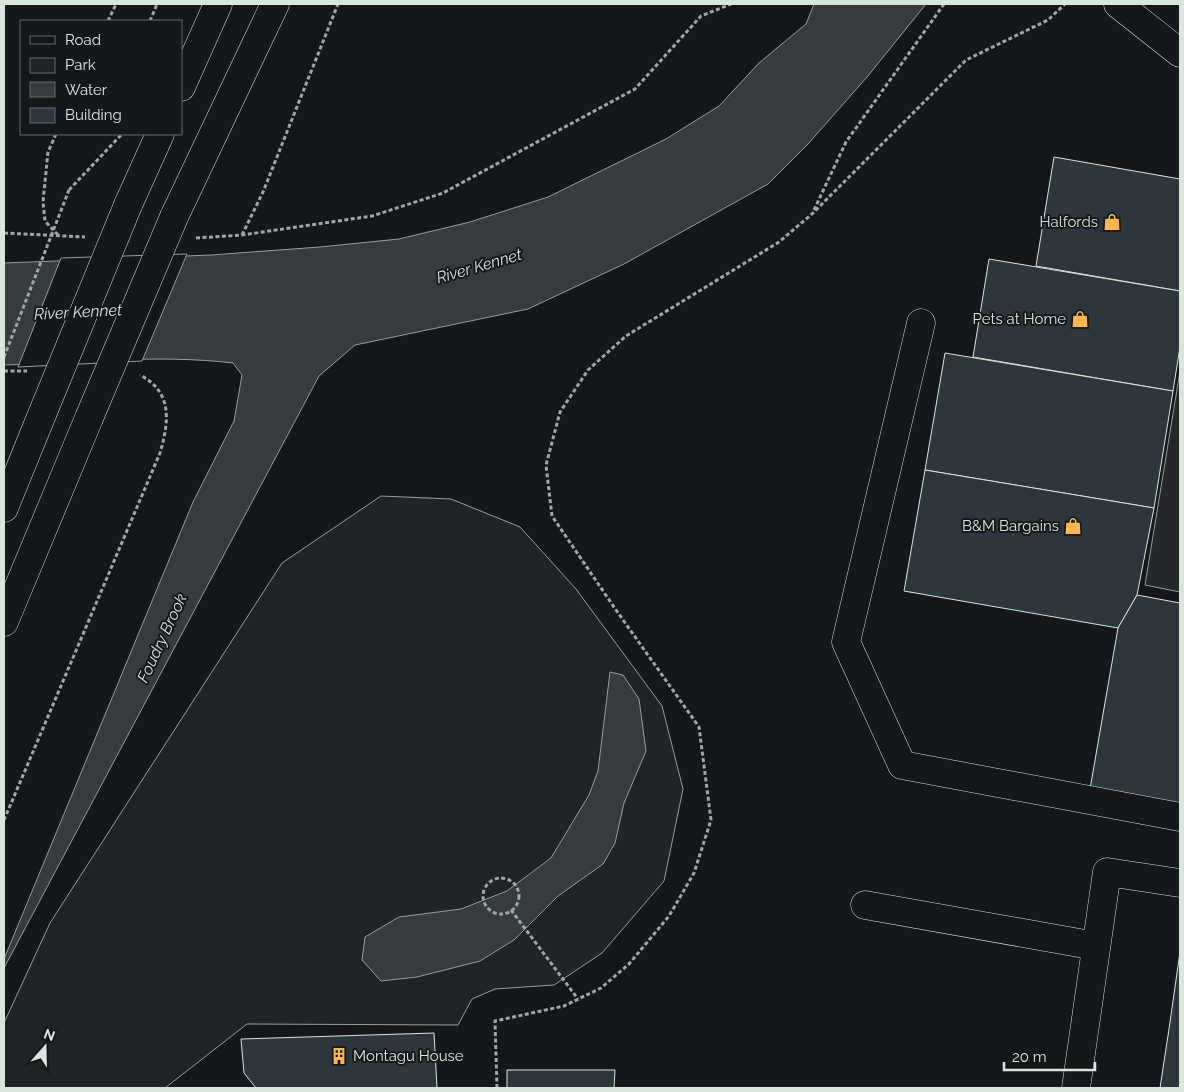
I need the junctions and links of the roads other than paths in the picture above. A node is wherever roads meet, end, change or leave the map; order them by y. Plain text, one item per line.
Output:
1 (218, 4) edge
2 (275, 4) edge
3 (1118, 4) edge
4 (1180, 53) edge
5 (182, 85) edge
6 (160, 135) edge
7 (921, 323) dead end
8 (4, 508) edge
9 (4, 622) edge
10 (1180, 817) edge
11 (1180, 884) edge
12 (865, 905) dead end
13 (1096, 946) junction
14 (1076, 1088) edge

1 - 5 main road
2 - 9 main road, bridge
3 - 4 main road
6 - 8 main road, bridge
7 - 10 main road
11 - 13 main road
12 - 13 main road
13 - 14 main road

